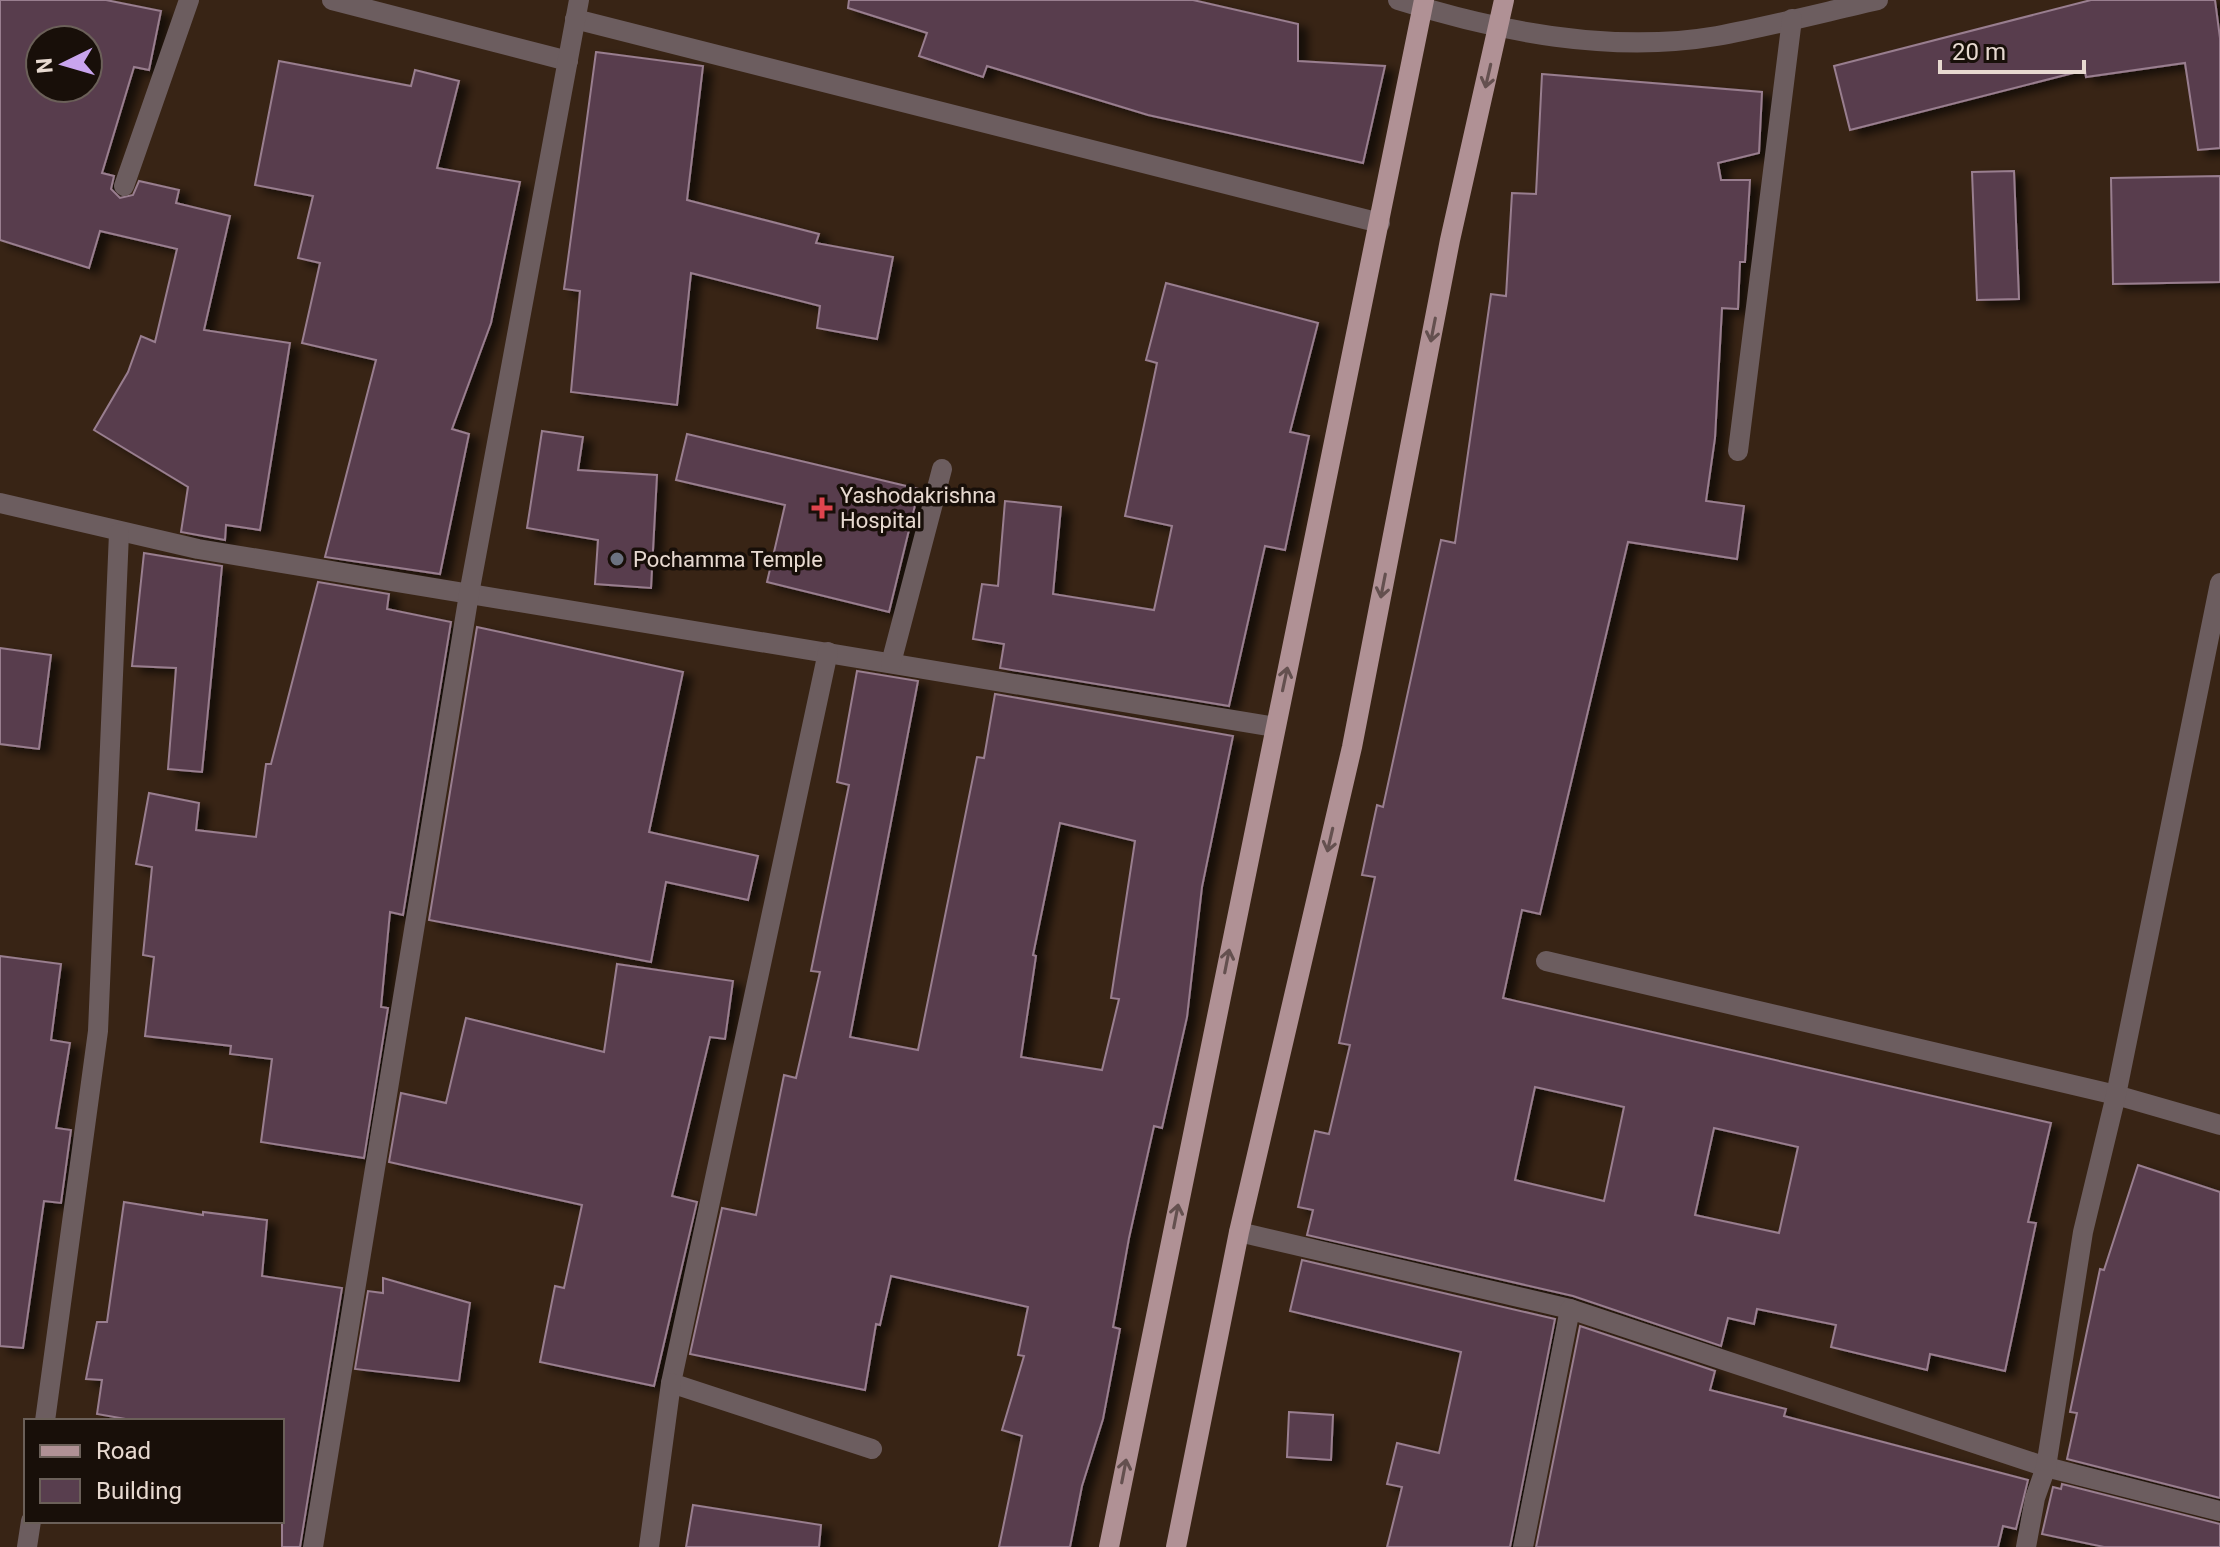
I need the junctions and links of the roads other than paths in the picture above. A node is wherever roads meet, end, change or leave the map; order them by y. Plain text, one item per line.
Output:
1 (189, 0) edge
2 (332, 0) edge
3 (1398, 0) edge
4 (1504, 0) edge
5 (1878, 0) edge
6 (1424, 4) edge
7 (577, 9) edge
8 (1792, 19) junction
9 (1499, 28) junction
10 (568, 61) junction
11 (124, 186) dead end
12 (1380, 223) junction
13 (1738, 451) dead end
14 (942, 469) dead end
15 (0, 503) edge
16 (119, 533) junction
17 (2220, 583) edge
18 (469, 594) junction
19 (828, 652) junction
20 (891, 663) junction
21 (1275, 727) junction
22 (1546, 961) dead end
23 (2116, 1095) junction
24 (2220, 1125) edge
25 (1239, 1232) junction
26 (1570, 1309) junction
27 (671, 1383) junction
28 (45, 1419) edge
29 (872, 1449) dead end
30 (2046, 1467) junction
31 (2220, 1511) edge
32 (31, 1523) edge
33 (27, 1547) edge
34 (313, 1547) edge
35 (649, 1547) edge
36 (1109, 1547) edge
37 (1176, 1547) edge
38 (1523, 1547) edge
39 (2026, 1547) edge

1 - 11 street
2 - 10 street
3 - 6 street
4 - 9 main road
5 - 8 street
6 - 9 street
6 - 12 main road
7 - 10 street
7 - 12 street
8 - 9 street
8 - 13 street
9 -> 25 main road
10 - 18 street
21 -> 12 main road
14 - 20 street
15 - 16 street
16 - 18 street
16 - 28 street
17 - 23 street
18 - 19 street
18 - 34 street
19 - 20 street
19 - 27 street
20 - 21 street
36 -> 21 main road
22 - 23 street
23 - 24 street
23 - 30 street
25 - 26 street
25 - 37 main road
26 - 30 street
26 - 38 street
27 - 29 street
27 - 35 street
30 - 31 street
30 - 39 street
32 - 33 street

